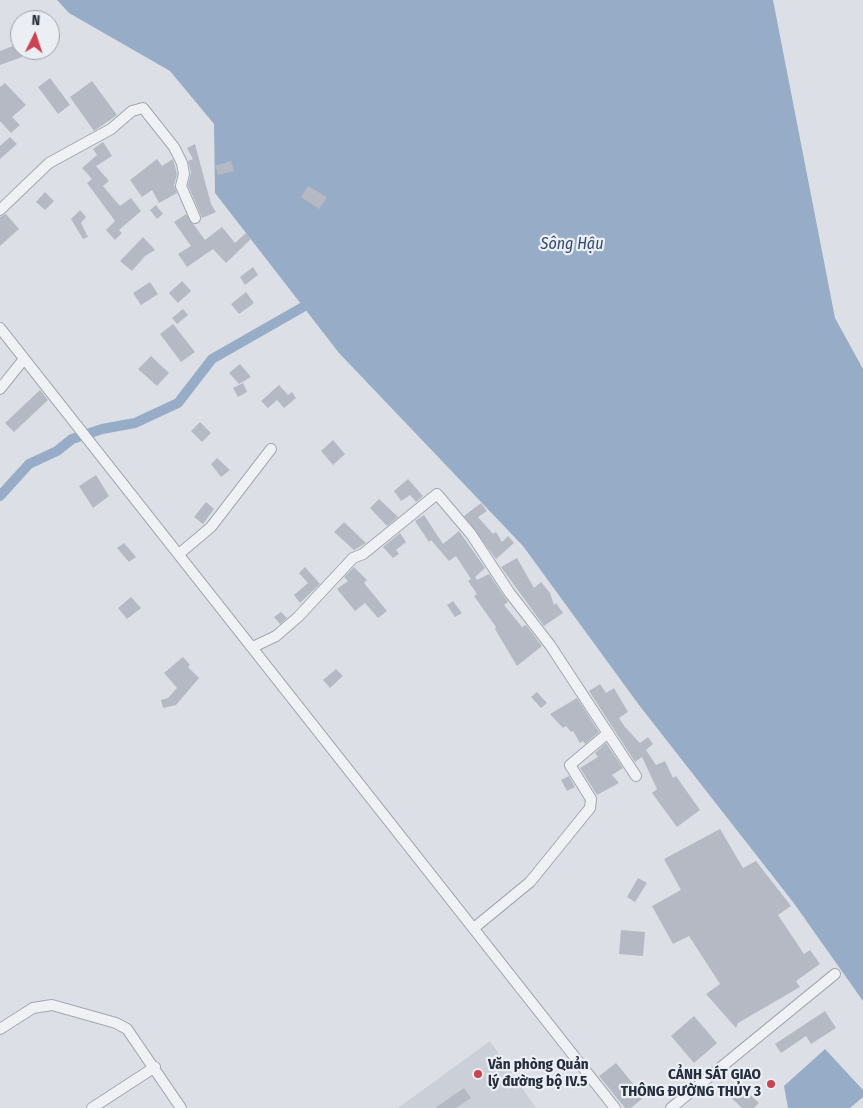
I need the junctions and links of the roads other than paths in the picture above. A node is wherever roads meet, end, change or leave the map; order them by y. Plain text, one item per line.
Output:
1 (0, 210) edge
2 (195, 218) dead end
3 (0, 328) edge
4 (24, 359) junction
5 (0, 389) edge
6 (271, 449) dead end
7 (179, 554) junction
8 (253, 647) junction
9 (608, 733) junction
10 (636, 776) dead end
11 (474, 928) junction
12 (835, 974) dead end
13 (0, 1029) edge
14 (154, 1067) junction
15 (92, 1108) edge
16 (181, 1108) edge
17 (615, 1108) edge
18 (671, 1108) edge

1 - 2 street
3 - 4 street
4 - 5 street
4 - 7 street
6 - 7 street
7 - 8 street
8 - 9 street
8 - 11 street
9 - 10 street
9 - 11 street
11 - 17 street
12 - 18 street
13 - 14 street
14 - 15 street
14 - 16 street

